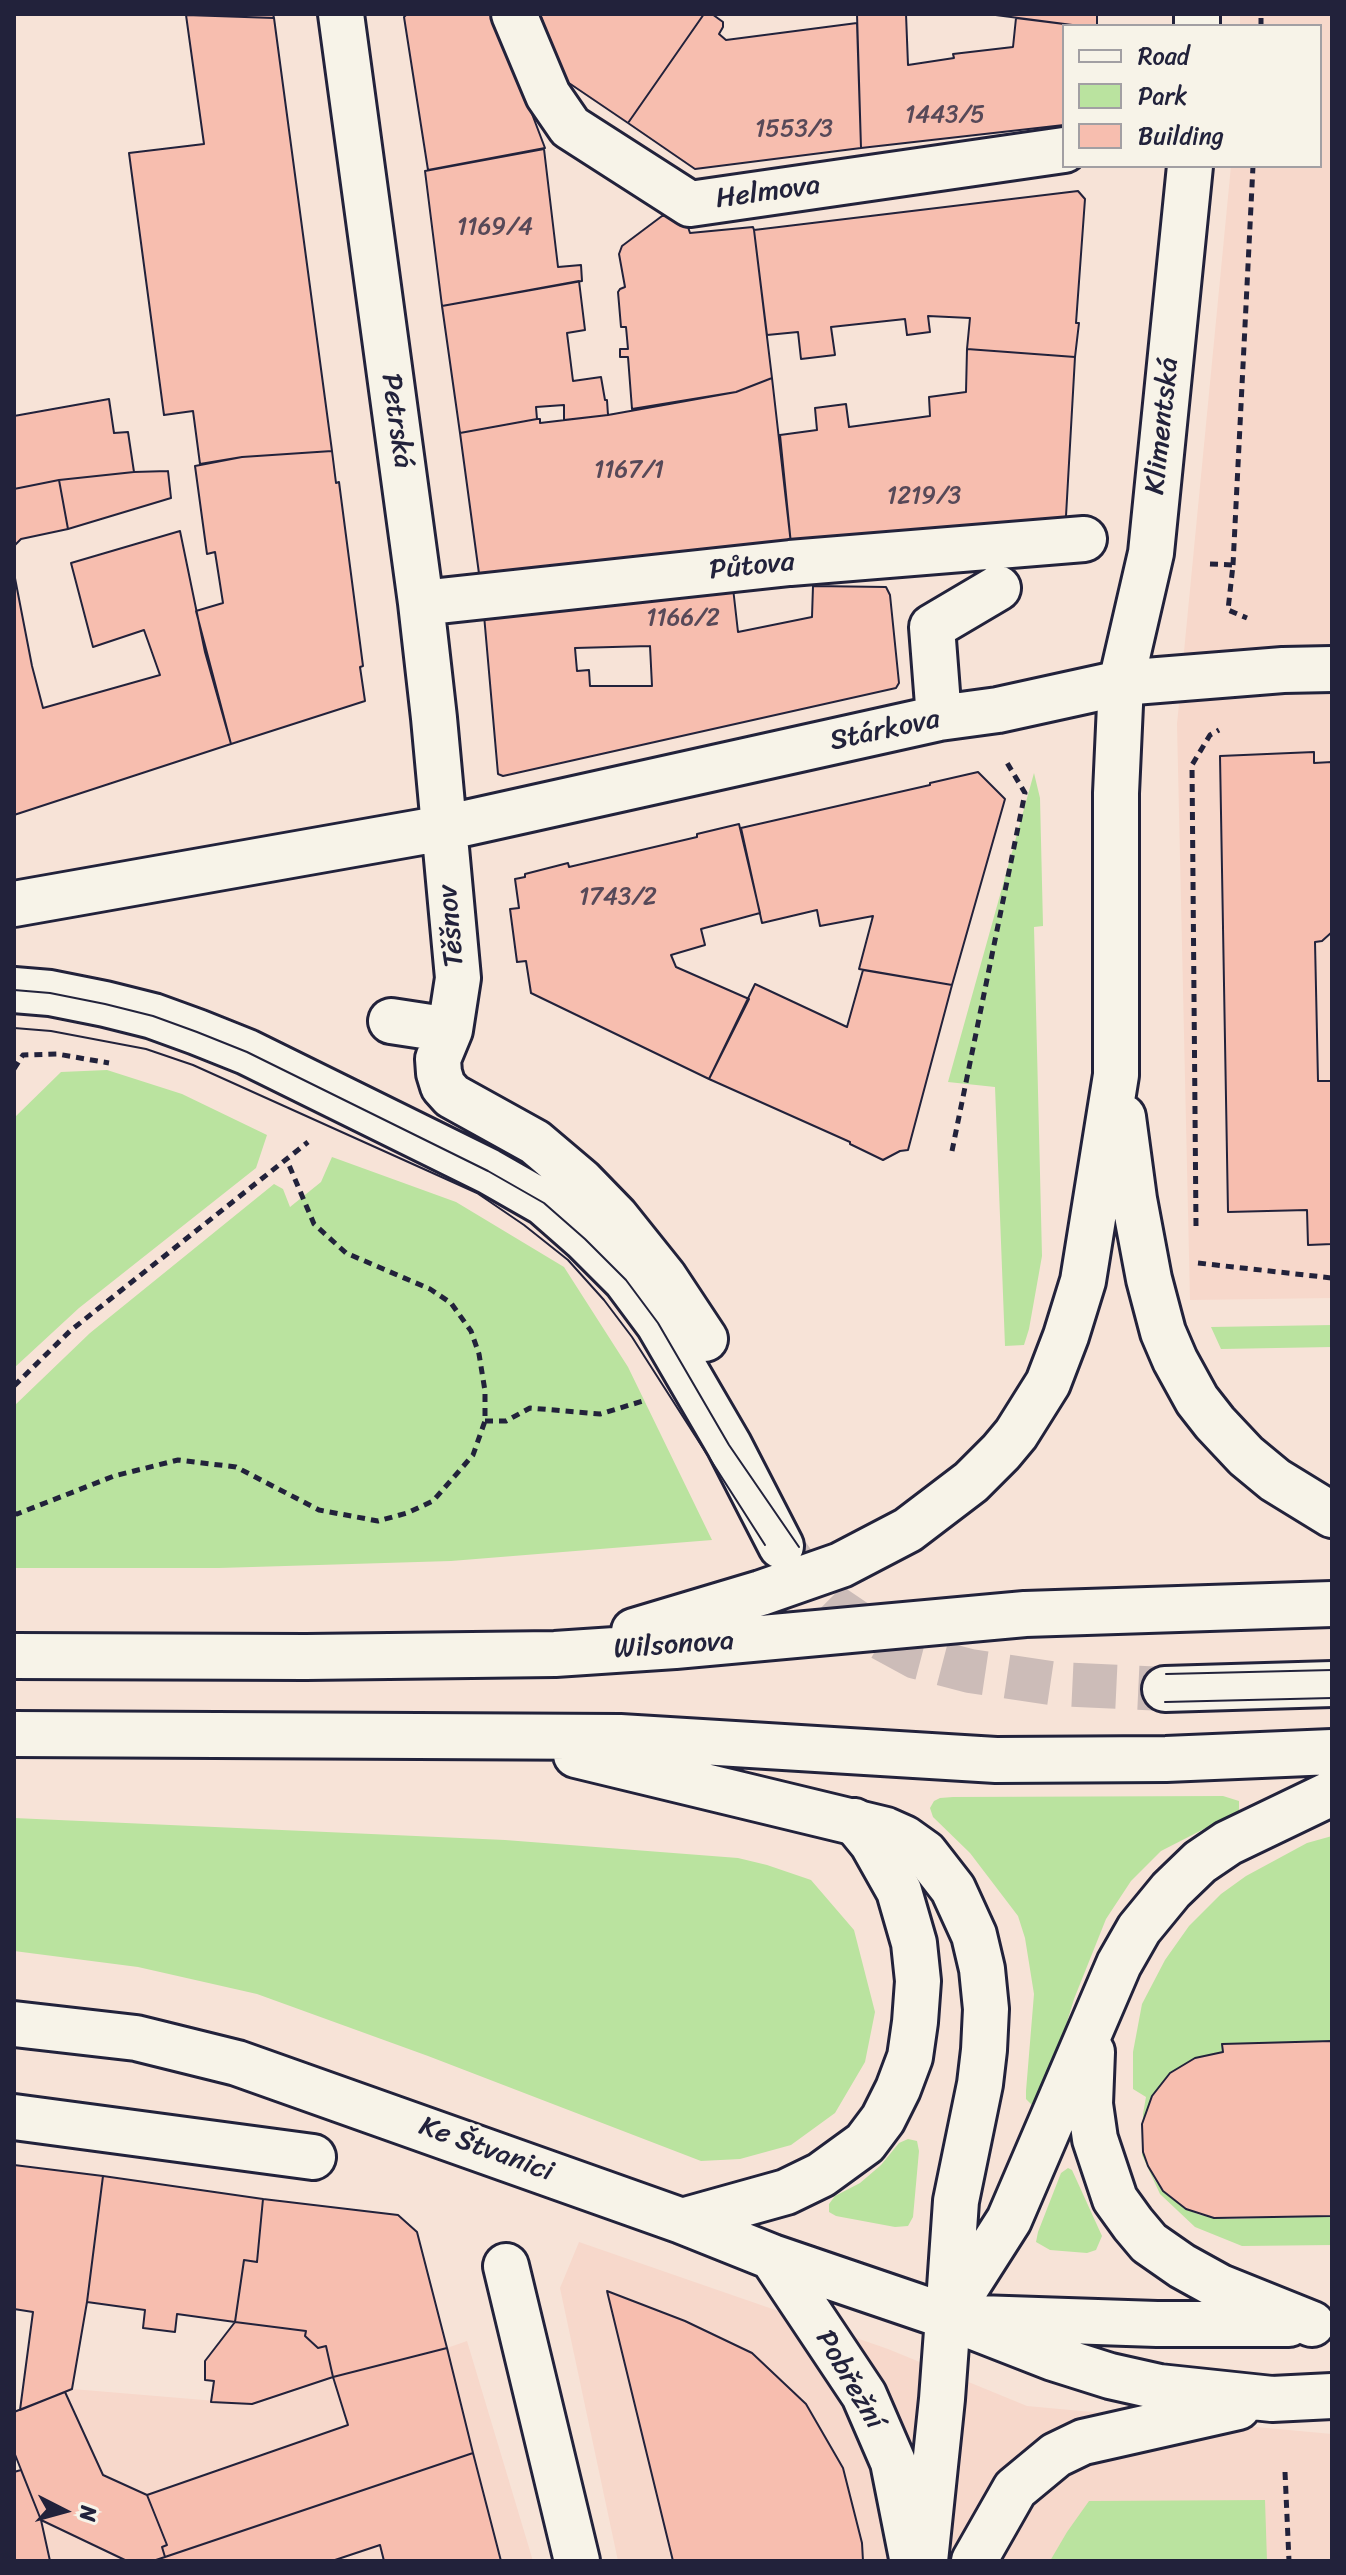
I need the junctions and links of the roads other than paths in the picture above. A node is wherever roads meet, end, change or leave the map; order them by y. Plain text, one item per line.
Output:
1 (341, 14) edge
2 (514, 14) edge
3 (1062, 150) edge
4 (1190, 168) edge
5 (1084, 539) dead end
6 (998, 588) dead end
7 (421, 603) junction
8 (1332, 669) edge
9 (1121, 683) junction
10 (939, 718) junction
11 (444, 828) junction
12 (14, 904) edge
13 (14, 990) edge
14 (391, 1021) dead end
15 (450, 1030) junction
16 (1116, 1075) junction
17 (705, 1339) dead end
18 (1332, 1515) edge
19 (781, 1546) tunnel mouth
20 (1332, 1604) edge
21 (555, 1654) junction
22 (14, 1656) edge
23 (1332, 1684) edge
24 (1165, 1689) tunnel mouth
25 (14, 1734) edge
26 (492, 1735) junction
27 (1332, 1752) edge
28 (1332, 1793) edge
29 (854, 1821) junction
30 (1098, 2014) junction
31 (14, 2024) edge
32 (14, 2117) edge
33 (313, 2157) dead end
34 (682, 2221) junction
35 (772, 2257) junction
36 (506, 2266) dead end
37 (948, 2317) junction
38 (1322, 2323) edge
39 (1332, 2396) edge
40 (1272, 2399) junction
41 (577, 2561) edge
42 (913, 2561) edge
43 (925, 2561) edge
44 (974, 2561) edge

1 - 7 main road, Petrská
2 - 3 main road, Helmova
4 - 9 main road, Klimentská
5 - 7 main road, Půtova
6 - 10 main road
7 - 11 main road, Petrská
8 - 9 main road, Stárkova
9 - 10 main road, Stárkova
9 - 16 main road, Klimentská
10 - 11 main road, Stárkova
11 - 12 main road
11 - 15 main road, Těšnov
13 - 19 main road
14 - 15 main road
15 - 17 main road, Těšnov
16 - 18 main road
16 - 21 main road
20 - 21 main road, Wilsonova
21 - 22 main road, Wilsonova
23 - 24 main road
25 - 26 main road
26 - 27 main road
26 - 29 main road
28 - 30 main road
29 - 34 main road
29 - 37 main road
30 - 37 main road
30 - 38 main road
31 - 34 main road, Ke Štvanici
32 - 33 main road
34 - 35 main road, Ke Štvanici
35 - 37 main road, Ke Štvanici
35 - 42 main road, Pobřežní
36 - 41 main road
37 - 38 main road
37 - 40 main road
37 - 43 main road
39 - 40 main road
40 - 44 main road

